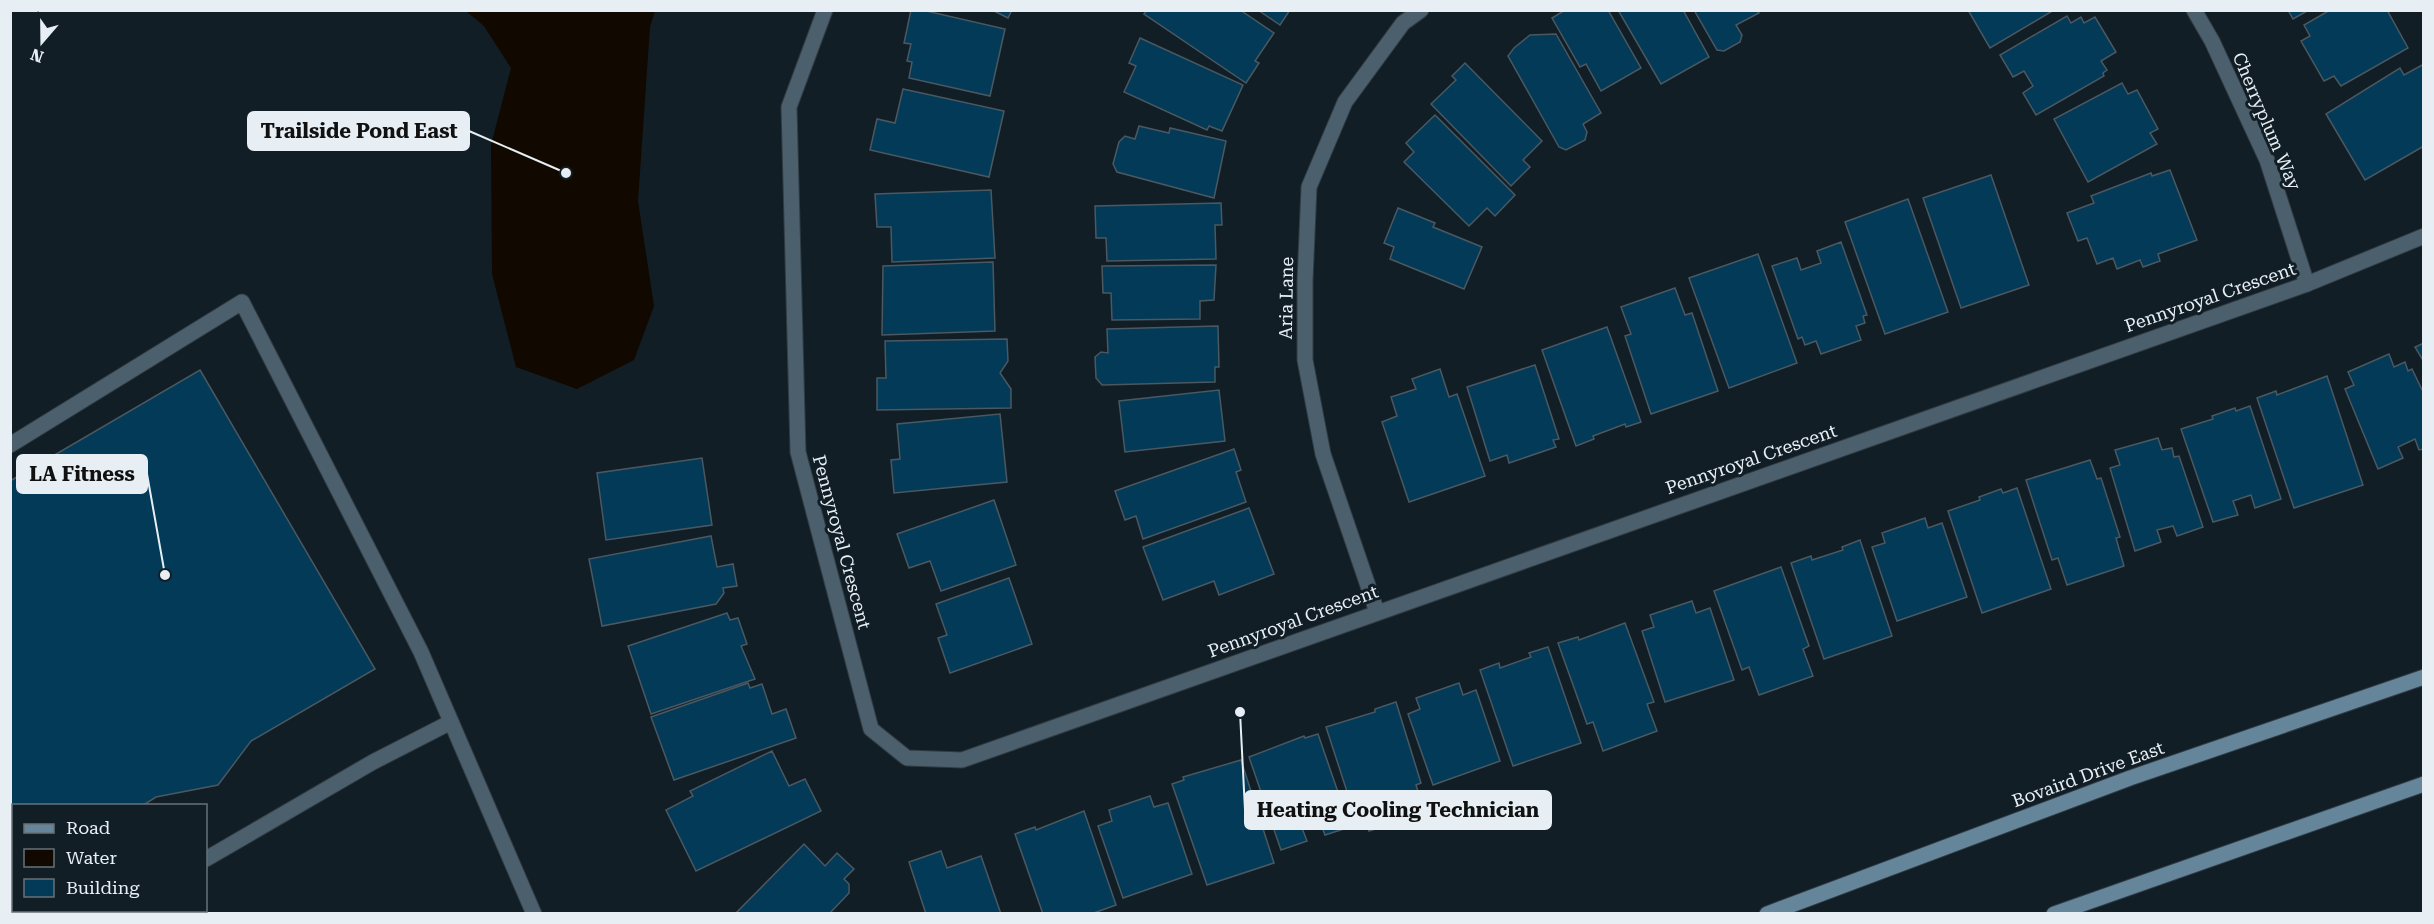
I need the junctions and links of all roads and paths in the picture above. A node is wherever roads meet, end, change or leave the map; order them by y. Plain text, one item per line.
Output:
1 (825, 10) edge
2 (1421, 10) edge
3 (2194, 10) edge
4 (2424, 236) edge
5 (2307, 284) junction
6 (10, 445) edge
7 (1377, 612) junction
8 (2424, 677) edge
9 (451, 722) junction
10 (2424, 784) edge
11 (207, 859) edge
12 (534, 914) edge
13 (1767, 914) edge
14 (2054, 914) edge

1 - 7 street, Pennyroyal Crescent
2 - 7 street, Aria Lane
3 - 5 street, Cherryplum Way
4 - 5 street, Pennyroyal Crescent
5 - 7 street, Pennyroyal Crescent
6 - 9 street
8 - 13 main road, Bovaird Drive East
9 - 11 street
9 - 12 street
10 - 14 main road

